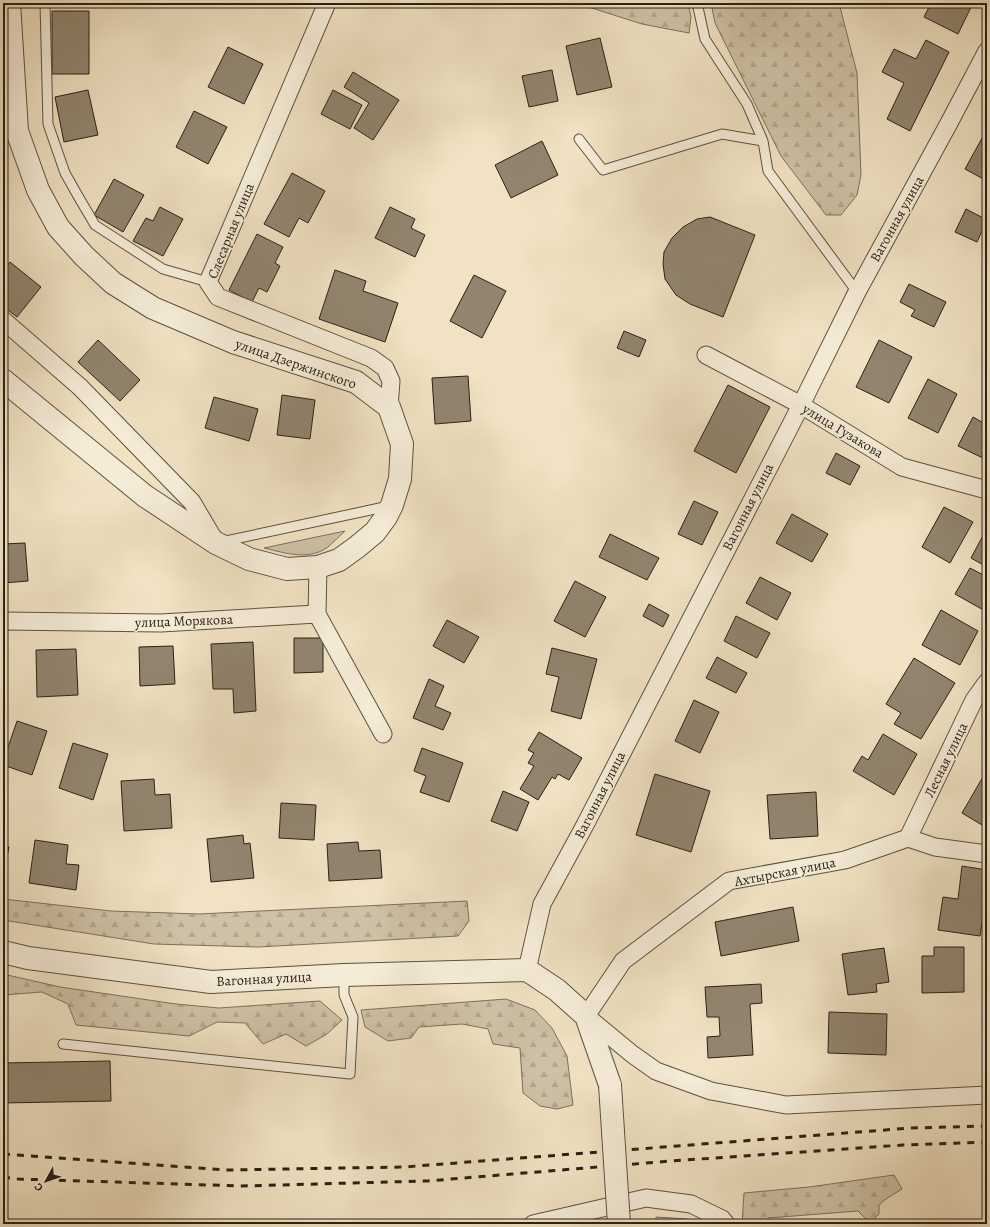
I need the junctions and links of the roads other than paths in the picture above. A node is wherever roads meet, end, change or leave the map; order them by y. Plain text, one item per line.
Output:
1 (9, 3) edge
2 (45, 3) edge
3 (327, 3) edge
4 (697, 3) edge
5 (987, 50) edge
6 (579, 139) dead end
7 (763, 141) junction
8 (208, 282) junction
9 (857, 292) junction
10 (3, 320) edge
11 (706, 355) dead end
12 (3, 380) edge
13 (801, 405) junction
14 (389, 407) junction
15 (987, 490) edge
16 (392, 505) junction
17 (216, 543) junction
18 (318, 567) junction
19 (317, 614) junction
20 (3, 621) edge
21 (987, 682) edge
22 (383, 734) dead end
23 (908, 838) junction
24 (987, 854) edge
25 (3, 952) edge
26 (527, 970) junction
27 (344, 975) junction
28 (586, 1016) junction
29 (63, 1044) dead end
30 (987, 1095) edge
31 (534, 1224) edge
32 (619, 1224) edge
33 (726, 1224) edge

1 - 14 street, улица Дзержинского
2 - 8 lane
3 - 8 street, Слесарная улица
4 - 7 lane
5 - 9 street, Вагонная улица
6 - 7 lane
7 - 9 lane
8 - 14 street, Слесарная улица
9 - 13 street, Вагонная улица
10 - 17 street
11 - 13 street, улица Гузакова
12 - 17 street
13 - 15 street, улица Гузакова
13 - 26 street, Вагонная улица
14 - 16 street
16 - 17 lane
16 - 18 street
17 - 18 street
18 - 19 street
19 - 20 street, улица Морякова
19 - 22 street
21 - 23 street, Лесная улица
23 - 24 street
23 - 28 street, Ахтырская улица
25 - 27 street, Вагонная улица
26 - 27 street, Вагонная улица
26 - 28 street
27 - 29 lane
28 - 30 street
28 - 32 street, bridge
31 - 33 street

